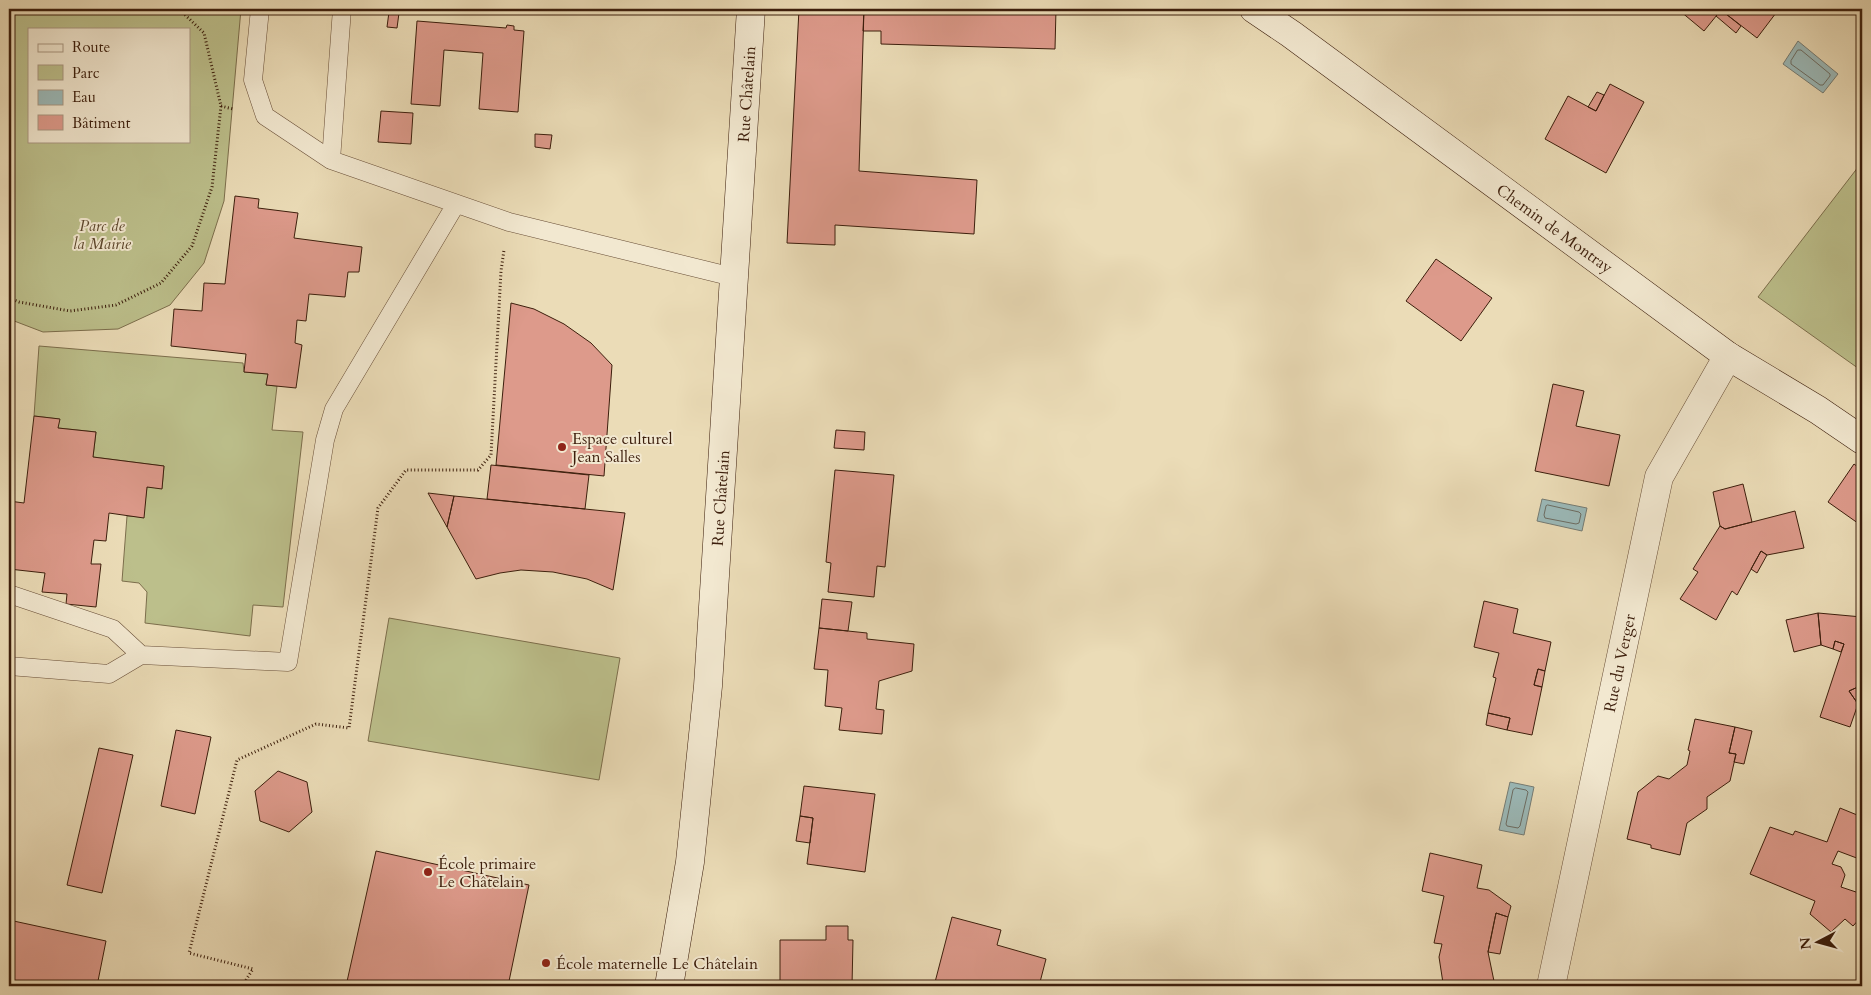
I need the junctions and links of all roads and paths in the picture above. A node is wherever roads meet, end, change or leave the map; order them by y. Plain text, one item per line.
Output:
1 (179, 9) edge
2 (260, 9) edge
3 (342, 9) edge
4 (751, 9) edge
5 (1254, 9) edge
6 (331, 160) junction
7 (456, 204) junction
8 (509, 222) junction
9 (733, 276) junction
10 (9, 298) edge
11 (1728, 356) junction
12 (1862, 440) edge
13 (9, 594) edge
14 (140, 654) junction
15 (9, 666) edge
16 (242, 986) edge
17 (669, 986) edge
18 (1551, 986) edge

1 - 10 path
2 - 6 lane
3 - 6 lane
4 - 9 street, Rue Châtelain
5 - 11 street, Chemin de Montray
6 - 7 lane
7 - 8 lane
7 - 14 lane
8 - 9 lane
8 - 16 path
9 - 17 street, Rue Châtelain
11 - 12 street, Chemin de Montray
11 - 18 street, Rue du Verger
13 - 14 lane
14 - 15 lane

